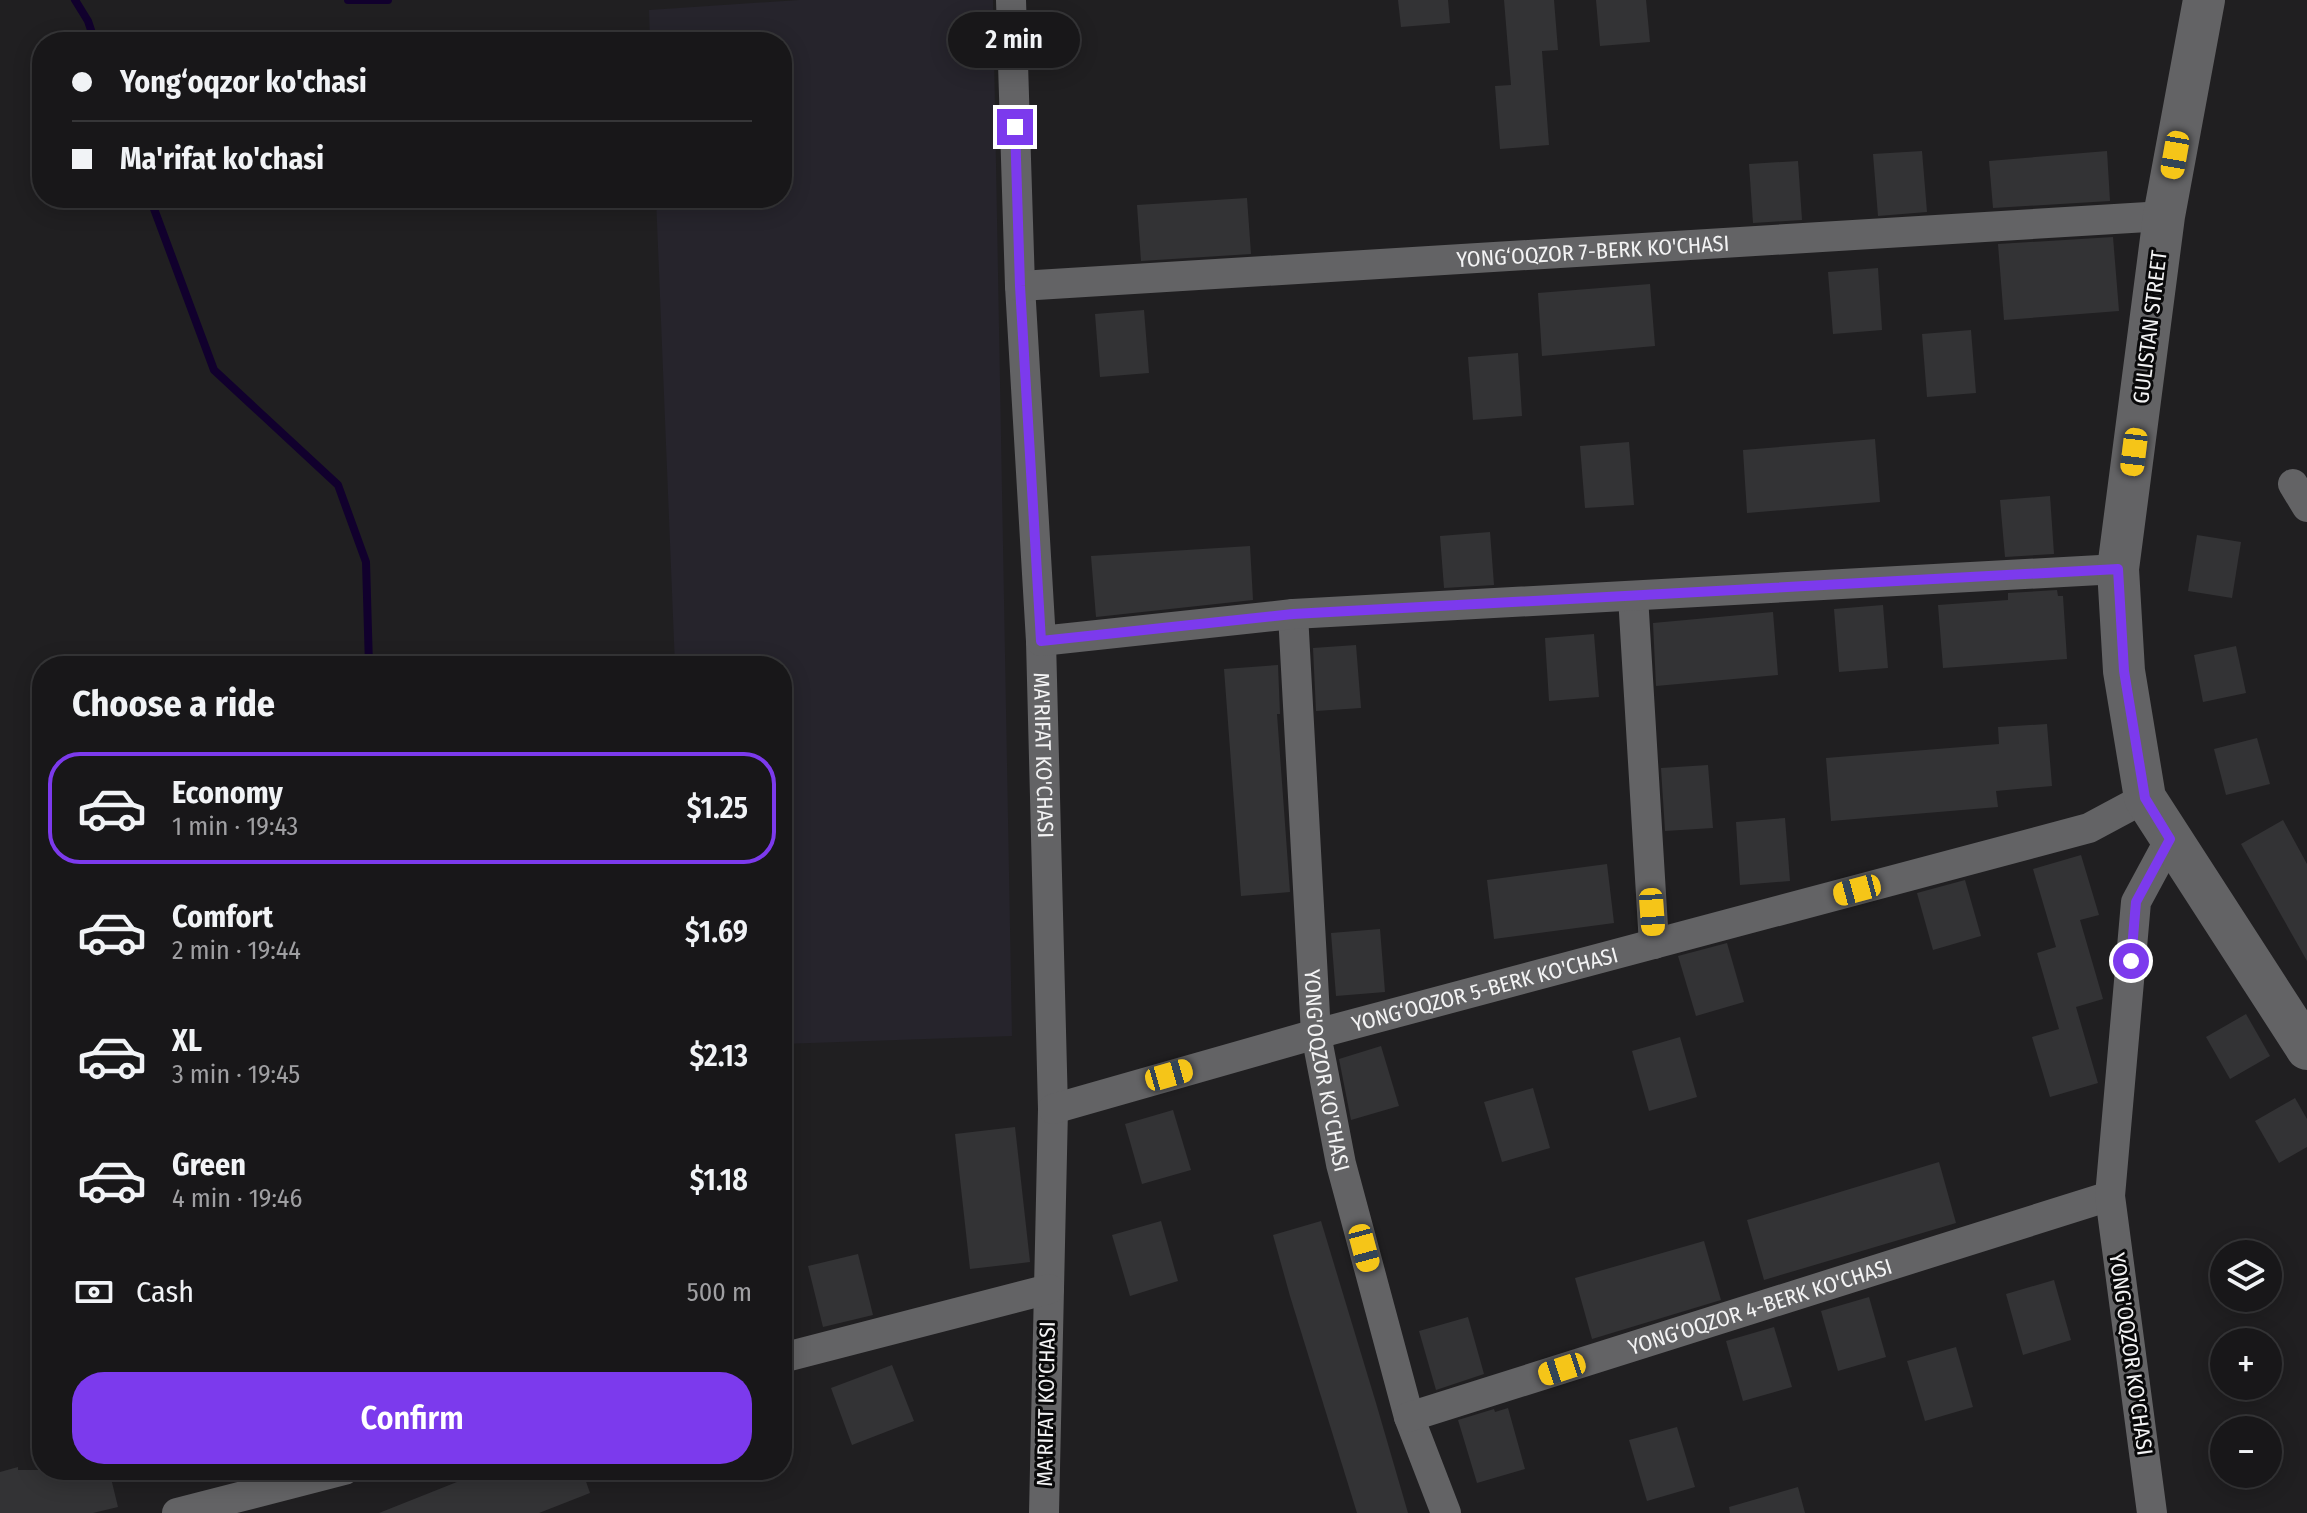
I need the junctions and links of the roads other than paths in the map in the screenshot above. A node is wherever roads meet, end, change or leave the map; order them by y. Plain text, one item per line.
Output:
1 (1011, 0) edge
2 (2204, 0) edge
3 (2164, 216) junction
4 (1020, 286) junction
5 (2118, 569) junction
6 (1633, 596) junction
7 (1293, 614) junction
8 (1041, 641) junction
9 (2145, 798) junction
10 (2170, 839) junction
11 (1654, 944) junction
12 (1316, 1034) junction
13 (2307, 1049) edge
14 (1053, 1109) junction
15 (2110, 1196) junction
16 (1049, 1289) junction
17 (792, 1355) edge
18 (1409, 1417) junction
19 (305, 1480) edge
20 (177, 1513) edge
21 (1044, 1513) edge
22 (1446, 1513) edge
23 (2152, 1513) edge

1 - 4 street, MA'RIFAT KO'CHASI
2 - 3 main road, GULISTAN STREET
3 - 4 street, YONG‘OQZOR 7-BERK KO'CHASI
3 - 5 main road, GULISTAN STREET
4 - 8 street, MA'RIFAT KO'CHASI
5 - 6 street
5 - 9 main road, GULISTAN STREET
6 - 7 street
6 - 11 street
7 - 8 street
7 - 12 street, YONG'OQZOR KO'CHASI
8 - 14 street, MA'RIFAT KO'CHASI
9 - 10 main road, GULISTAN STREET
9 - 11 street, YONG‘OQZOR 5-BERK KO'CHASI
10 - 13 main road, GULISTAN STREET
10 - 15 street, YONG'OQZOR KO'CHASI
11 - 12 street, YONG‘OQZOR 5-BERK KO'CHASI
12 - 14 street, YONG‘OQZOR 5-BERK KO'CHASI
12 - 18 street, YONG'OQZOR KO'CHASI
14 - 16 street, MA'RIFAT KO'CHASI
15 - 18 street, YONG‘OQZOR 4-BERK KO'CHASI
15 - 23 street, YONG'OQZOR KO'CHASI
16 - 17 street
16 - 21 street, MA'RIFAT KO'CHASI
18 - 22 street, YONG'OQZOR KO'CHASI
19 - 20 street

